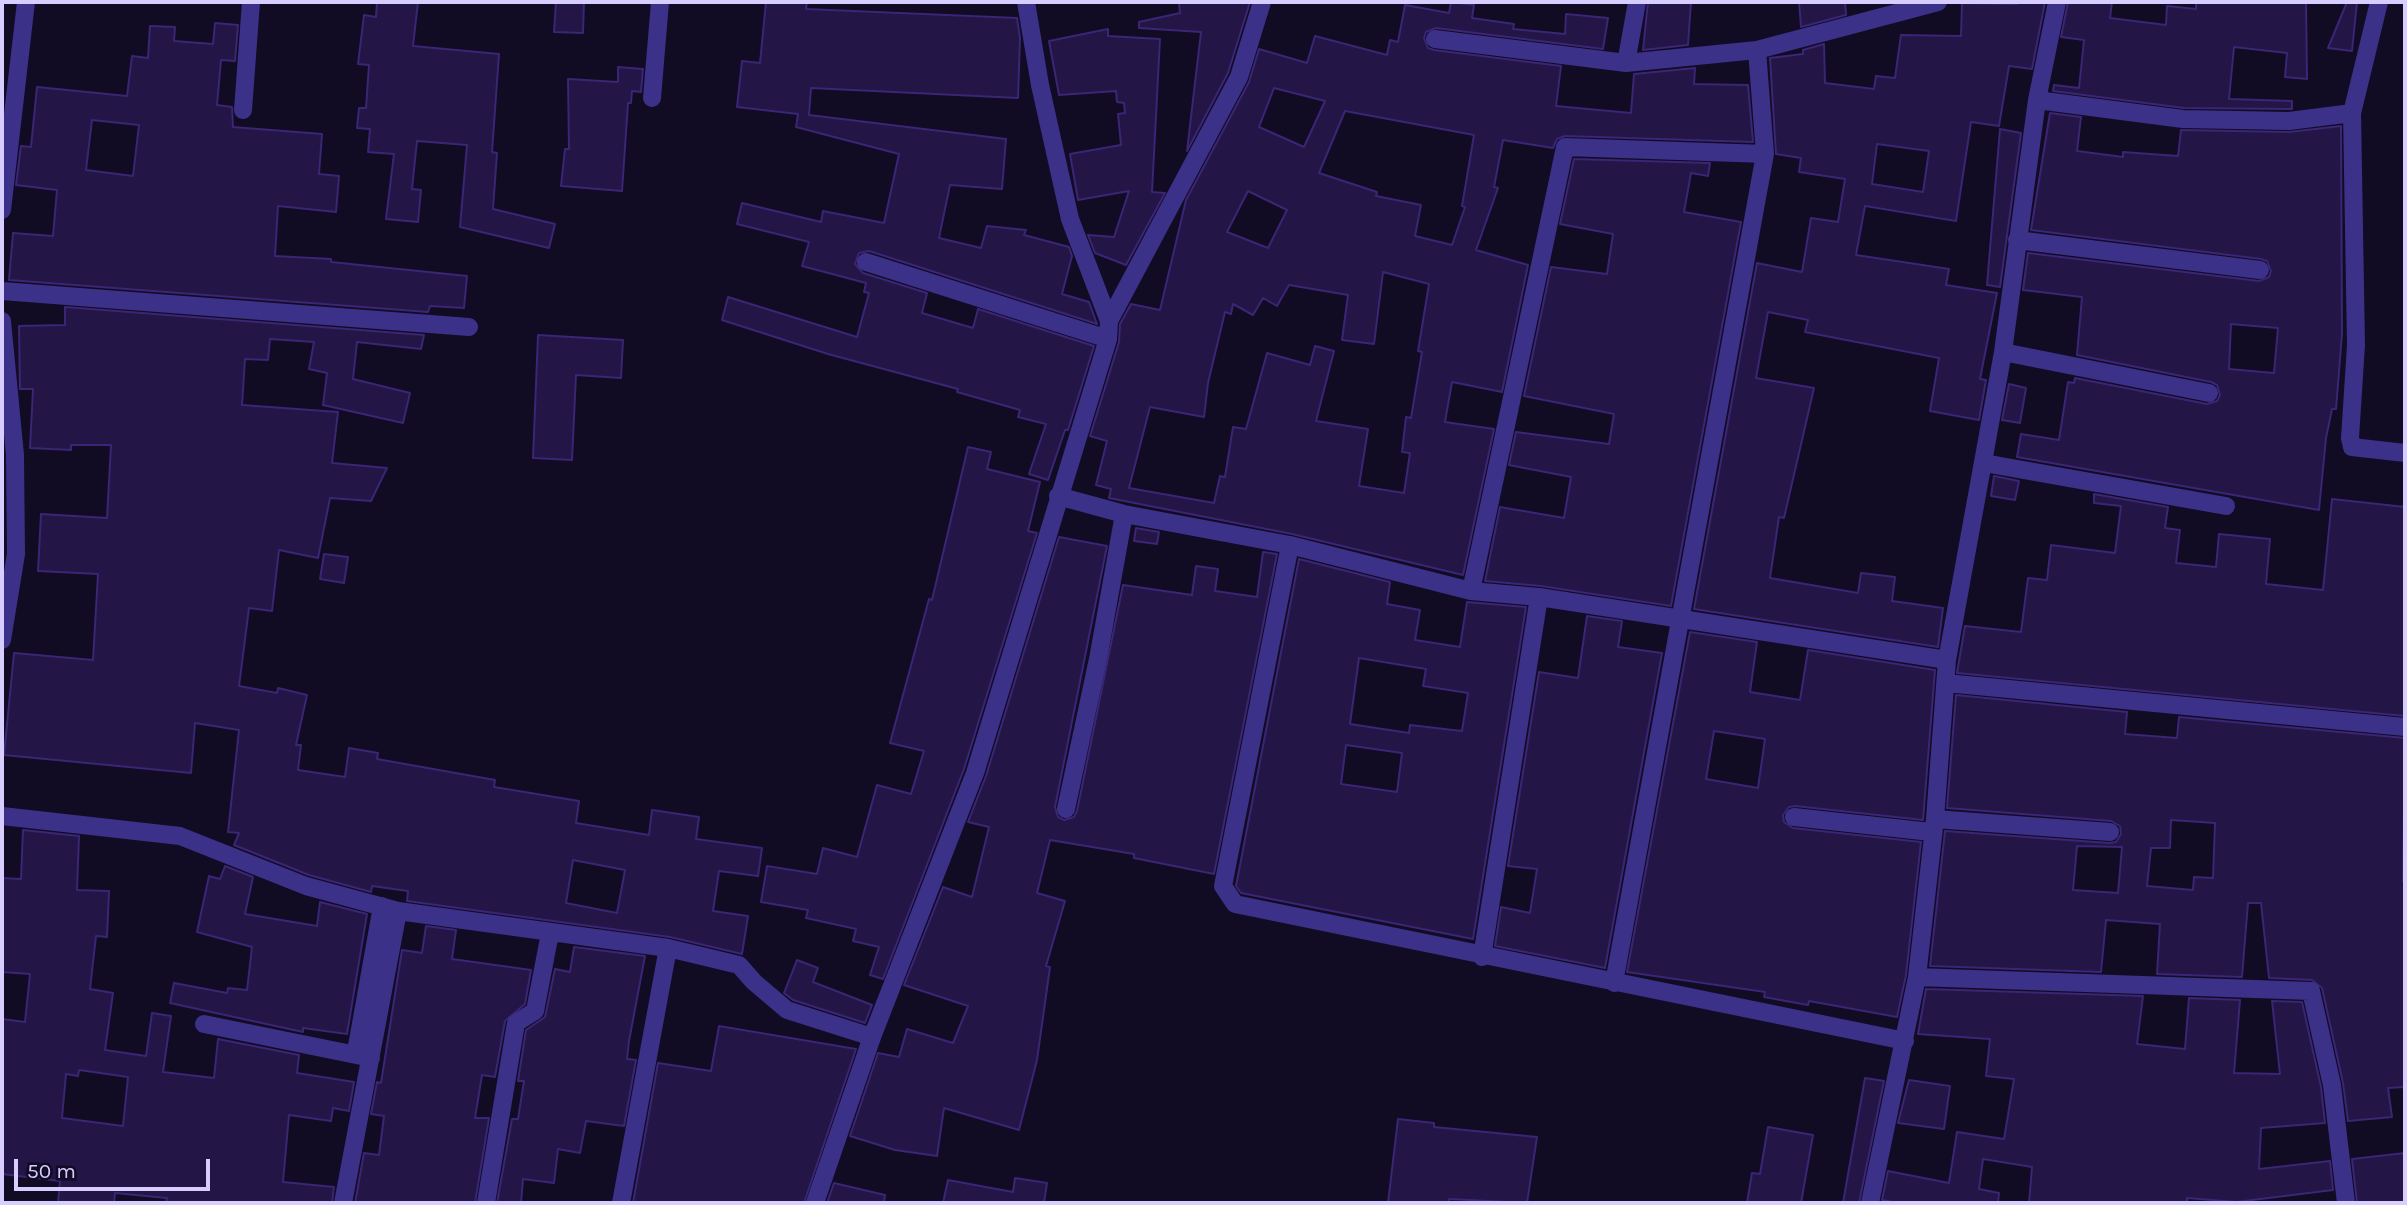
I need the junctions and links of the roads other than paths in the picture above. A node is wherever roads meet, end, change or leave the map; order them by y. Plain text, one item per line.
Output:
1 (26, 2) edge
2 (251, 2) edge
3 (660, 2) edge
4 (1026, 2) edge
5 (1262, 2) edge
6 (1637, 2) edge
7 (1938, 2) edge
8 (2057, 2) edge
9 (2379, 2) edge
10 (1435, 39) dead end
11 (1757, 50) junction
12 (1626, 63) junction
13 (652, 99) dead end
14 (2038, 100) junction
15 (8, 104) edge
16 (243, 110) dead end
17 (2352, 113) junction
18 (1765, 154) junction
19 (2, 210) edge
20 (2017, 240) junction
21 (866, 262) dead end
22 (2260, 270) dead end
23 (2, 290) edge
24 (2, 321) edge
25 (469, 327) dead end
26 (1109, 330) junction
27 (2003, 352) junction
28 (2209, 393) dead end
29 (2405, 453) edge
30 (8, 454) edge
31 (1983, 463) junction
32 (1058, 496) junction
33 (2225, 506) dead end
34 (1124, 514) junction
35 (1290, 545) junction
36 (1471, 591) junction
37 (1539, 597) junction
38 (1682, 621) junction
39 (2, 640) edge
40 (1947, 660) junction
41 (1946, 683) junction
42 (2405, 727) edge
43 (1066, 809) dead end
44 (2, 816) edge
45 (1794, 817) dead end
46 (1933, 826) junction
47 (2110, 832) dead end
48 (390, 909) junction
49 (550, 933) junction
50 (668, 948) junction
51 (1482, 957) junction
52 (1917, 977) junction
53 (1614, 983) junction
54 (204, 1024) dead end
55 (873, 1037) junction
56 (1905, 1041) junction
57 (357, 1046) dead end
58 (371, 1058) junction
59 (343, 1203) edge
60 (486, 1203) edge
61 (621, 1203) edge
62 (815, 1203) edge
63 (1870, 1203) edge
64 (2346, 1203) edge

1 - 15 street
2 - 16 street
3 - 13 street
4 - 26 street
5 - 26 street
6 - 12 street
7 - 11 street
8 - 14 street
9 - 17 street
10 - 12 street
11 - 12 street
11 - 18 street
14 - 17 street
14 - 20 street
15 - 19 street
17 - 29 street
18 - 36 street
18 - 38 street
20 - 22 street
20 - 27 street
21 - 26 street
23 - 25 street
24 - 30 street
26 - 32 street
27 - 28 street
27 - 31 street
30 - 39 street
31 - 33 street
31 - 40 street
32 - 34 street
32 - 55 street
34 - 35 street
34 - 43 street
35 - 36 street
35 - 51 street
36 - 37 street
37 - 38 street
37 - 51 street
38 - 40 street
38 - 53 street
40 - 41 street
41 - 42 street
41 - 46 street
44 - 48 street
45 - 46 street
46 - 47 street
46 - 52 street
48 - 49 street
48 - 57 street
48 - 58 street
49 - 50 street
49 - 60 street
50 - 55 street
50 - 61 street
51 - 53 street
52 - 56 street
52 - 64 street
53 - 56 street
54 - 58 street
55 - 62 street
56 - 63 street
58 - 59 street

